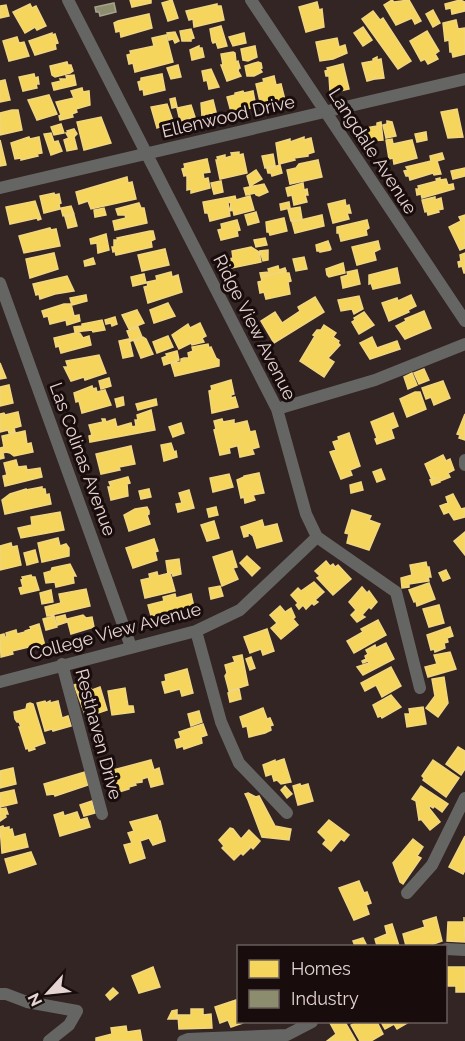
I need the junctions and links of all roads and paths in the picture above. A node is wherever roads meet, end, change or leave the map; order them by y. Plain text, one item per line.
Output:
1 (68, 0) edge
2 (251, 0) edge
3 (465, 79) edge
4 (326, 111) junction
5 (146, 154) junction
6 (0, 188) edge
7 (0, 283) edge
8 (465, 321) edge
9 (465, 344) edge
10 (277, 409) junction
11 (465, 460) edge
12 (465, 465) edge
13 (317, 537) junction
14 (196, 631) junction
15 (131, 647) junction
16 (62, 664) junction
17 (0, 682) edge
18 (420, 688) dead end
19 (465, 798) edge
20 (287, 813) dead end
21 (102, 814) dead end
22 (408, 893) dead end
23 (447, 949) edge
24 (465, 950) edge
25 (0, 994) edge
26 (310, 1023) edge
27 (287, 1038) edge
28 (49, 1041) edge
29 (183, 1041) edge

1 - 5 street, Ridge View Avenue
2 - 4 street, Langdale Avenue
3 - 4 street, Ellenwood Drive
4 - 5 street, Ellenwood Drive
4 - 8 street, Langdale Avenue
5 - 6 street, Ellenwood Drive
5 - 10 street, Ridge View Avenue
7 - 15 street, Las Colinas Avenue
9 - 10 street
10 - 13 street, Ridge View Avenue
11 - 12 street
13 - 14 street, College View Avenue
13 - 18 street
14 - 15 street, College View Avenue
14 - 20 street
15 - 16 street, College View Avenue
16 - 17 street, College View Avenue
16 - 21 street, Resthaven Drive
19 - 22 street
23 - 24 street
25 - 28 street
26 - 27 street
27 - 29 street

